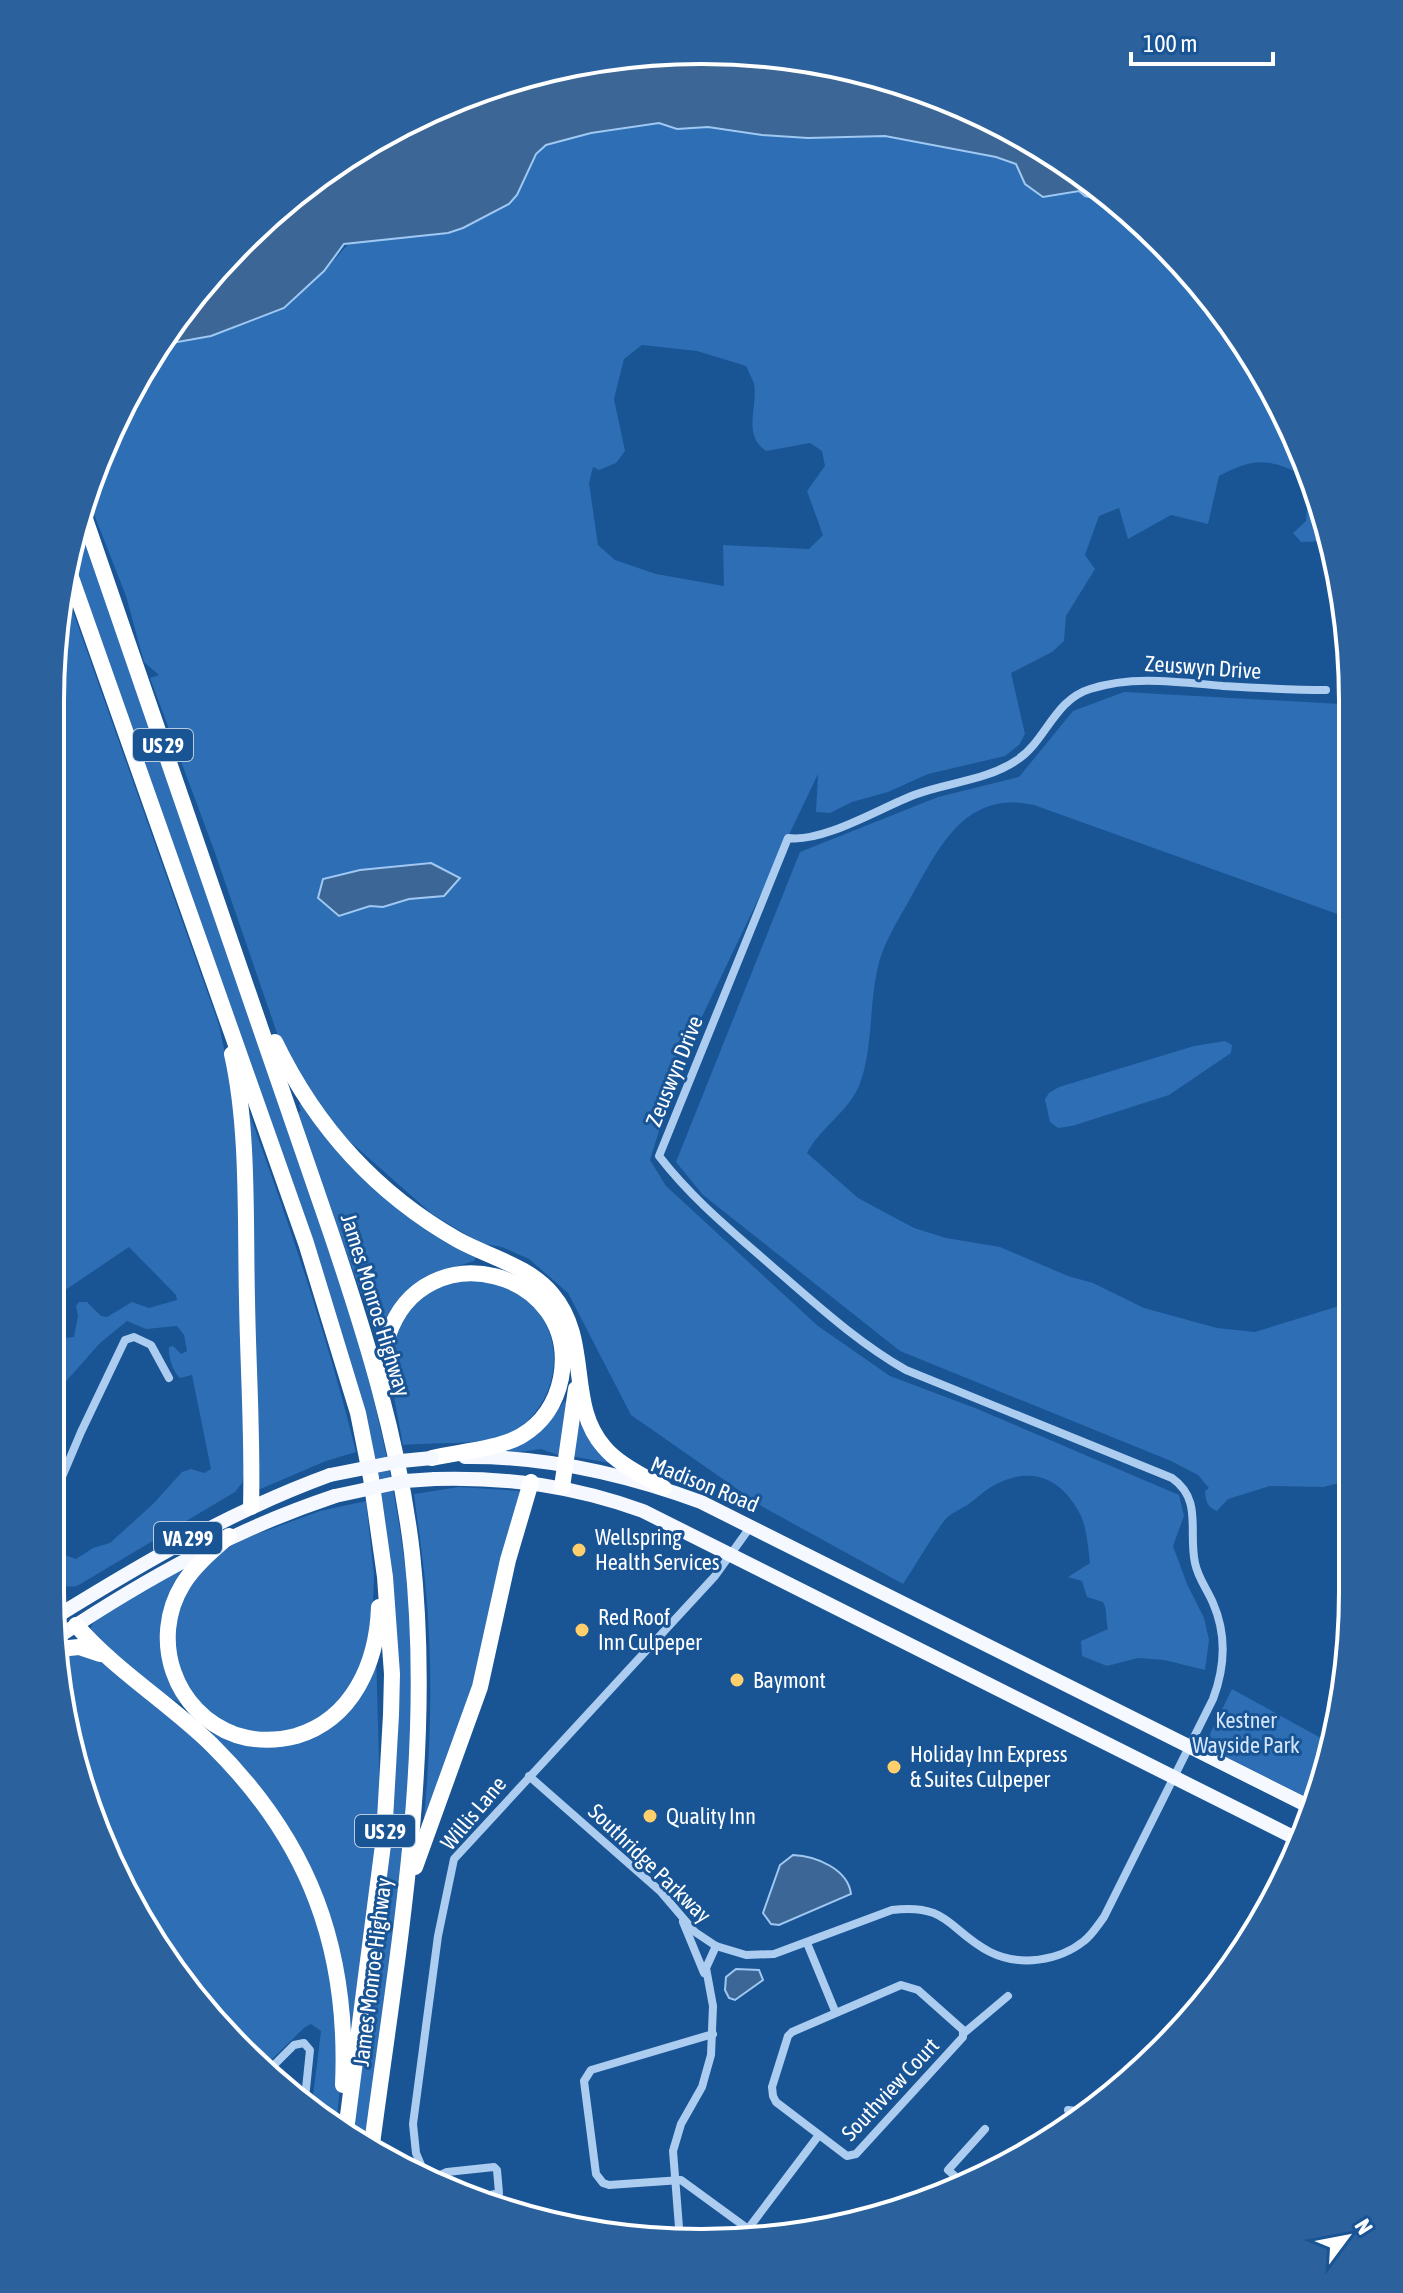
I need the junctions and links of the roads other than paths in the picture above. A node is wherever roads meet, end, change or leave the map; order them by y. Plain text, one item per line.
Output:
1 (88, 529) edge
2 (74, 587) edge
3 (1326, 690) dead end
4 (243, 977) junction
5 (216, 986) junction
6 (579, 1364) junction
7 (169, 1378) dead end
8 (386, 1414) junction
9 (432, 1458) junction
10 (564, 1465) junction
11 (64, 1473) edge
12 (531, 1482) junction
13 (562, 1487) junction
14 (664, 1488) junction
15 (251, 1507) junction
16 (752, 1525) junction
17 (380, 1529) junction
18 (229, 1536) junction
19 (732, 1554) junction
20 (64, 1611) edge
21 (65, 1617) edge
22 (76, 1625) junction
23 (65, 1632) edge
24 (66, 1649) edge
25 (106, 1657) junction
26 (1189, 1746) junction
27 (529, 1776) junction
28 (1174, 1777) junction
29 (1302, 1803) edge
30 (1290, 1835) edge
31 (680, 1914) junction
32 (402, 1915) junction
33 (807, 1943) junction
34 (716, 1946) junction
35 (710, 1988) junction
36 (1008, 1996) dead end
37 (835, 2011) junction
38 (964, 2033) junction
39 (713, 2034) junction
40 (274, 2065) edge
41 (306, 2091) edge
42 (1068, 2110) dead end
43 (1072, 2110) edge
44 (344, 2120) edge
45 (345, 2121) edge
46 (985, 2129) dead end
47 (819, 2135) junction
48 (373, 2138) edge
49 (420, 2163) edge
50 (444, 2174) edge
51 (955, 2176) edge
52 (673, 2179) junction
53 (495, 2194) edge
54 (756, 2227) edge
55 (679, 2228) edge
56 (746, 2228) edge

1 - 4 highway, James Monroe Highway / US 29
2 - 5 highway, James Monroe Highway / US 29
3 - 26 street, Zeuswyn Drive
4 - 6 highway
4 - 8 highway, James Monroe Highway / US 29
5 - 15 highway
5 - 17 highway, James Monroe Highway / US 29
6 - 10 highway
6 - 14 highway
7 - 11 street
8 - 9 highway
8 - 32 highway, James Monroe Highway / US 29
9 - 10 main road, Madison Road / VA 299
9 - 15 main road, Madison Road / VA 299, bridge
10 - 13 highway
10 - 14 main road, Madison Road / VA 299
12 - 13 main road
12 - 18 main road, bridge
12 - 32 highway
13 - 19 main road
14 - 16 main road, Madison Road
15 - 20 main road, Madison Road / VA 299
16 - 19 street, Willis Lane
16 - 26 main road, Madison Road
17 - 18 highway
17 - 45 highway, James Monroe Highway / US 29
18 - 22 main road, VA 299
19 - 27 street, Willis Lane
19 - 28 main road
21 - 22 main road
22 - 23 main road, VA 299
22 - 25 highway
24 - 25 highway
25 - 44 highway
26 - 28 street, Southridge Parkway
26 - 29 main road, Madison Road
27 - 31 street, Southridge Parkway
27 - 49 street, Willis Lane
28 - 30 main road
28 - 33 street, Southridge Parkway
31 - 34 street, Southridge Parkway
31 - 35 street
32 - 48 highway, James Monroe Highway / US 29
33 - 34 street, Southridge Parkway
33 - 37 street
34 - 35 street
35 - 39 street
36 - 38 street
37 - 38 street, Southview Court
37 - 47 street, Southview Court
38 - 47 street, Southview Court
39 - 52 street
39 - 52 street
40 - 41 street
42 - 43 street
46 - 51 street
47 - 54 street
50 - 53 street
52 - 55 street
52 - 56 street

